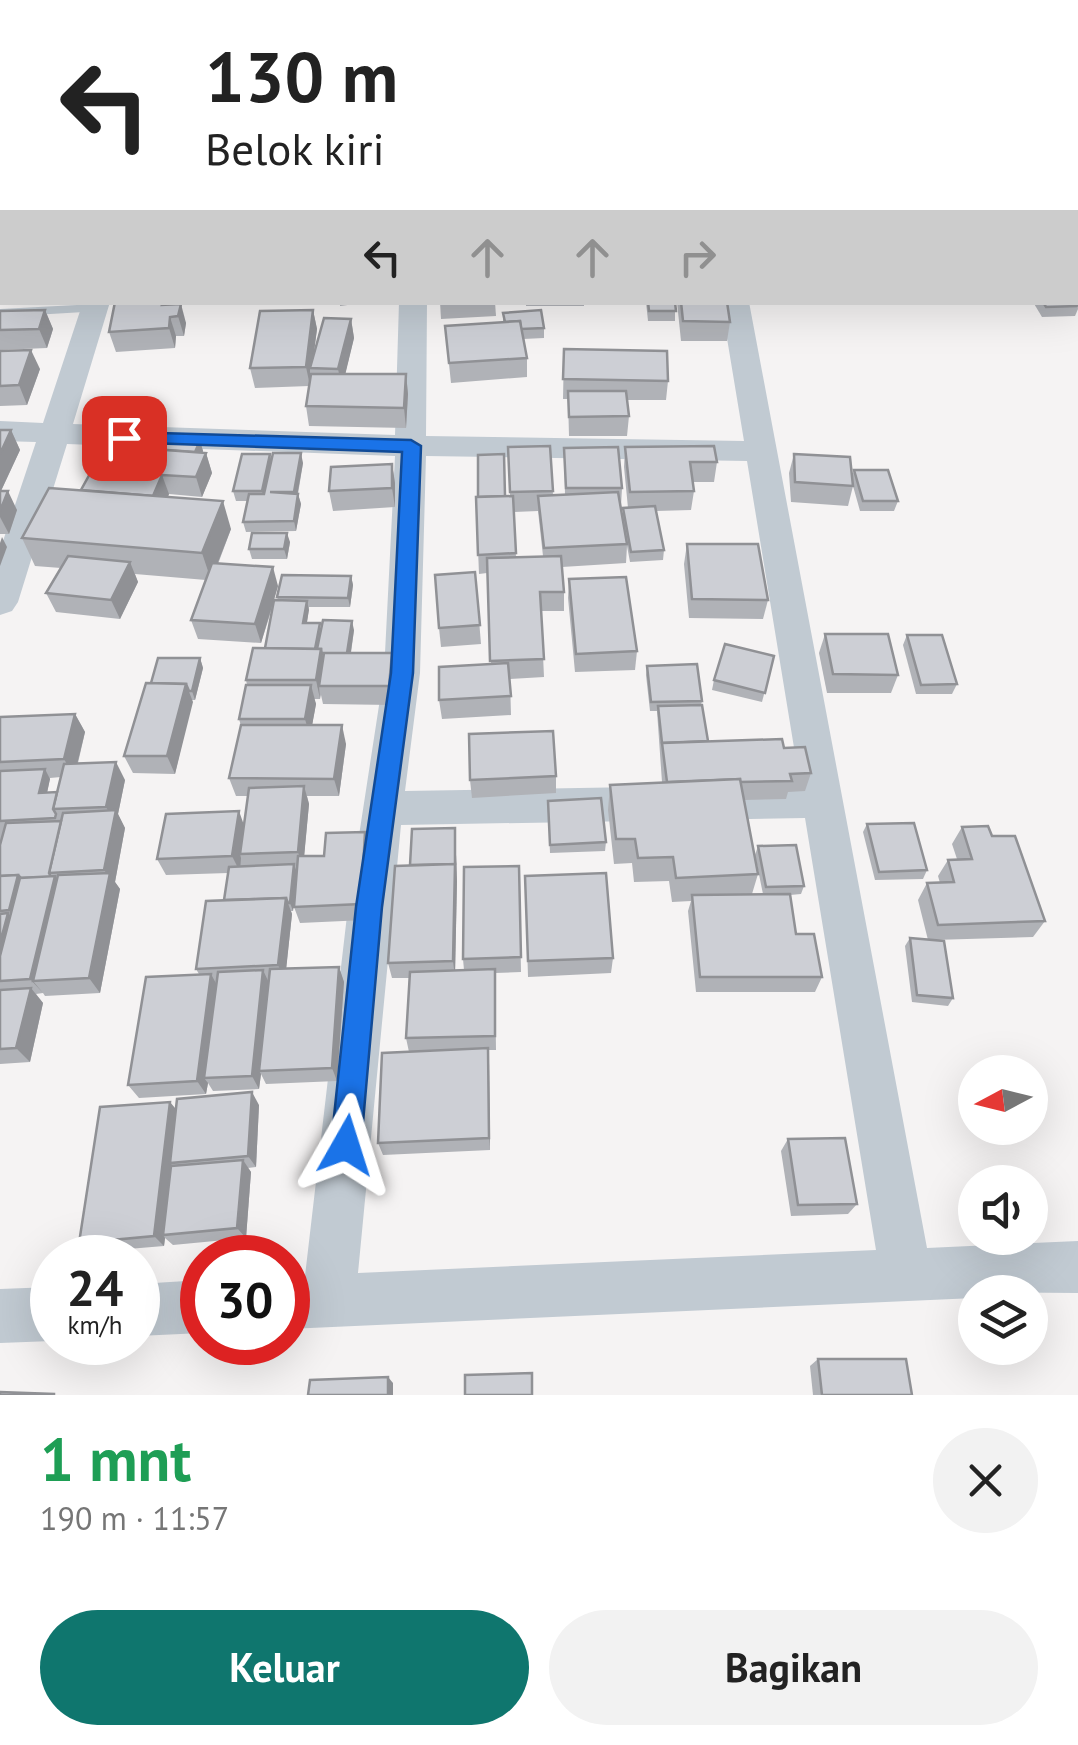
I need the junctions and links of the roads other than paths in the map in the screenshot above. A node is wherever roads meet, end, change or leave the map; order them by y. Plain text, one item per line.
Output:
1 (96, 305) edge
2 (413, 305) edge
3 (737, 305) edge
4 (0, 313) edge
5 (0, 431) edge
6 (56, 436) junction
7 (411, 446) junction
8 (762, 451) junction
9 (0, 602) edge
10 (823, 800) junction
11 (384, 808) junction
12 (1078, 1267) edge
13 (906, 1275) junction
14 (310, 1289) edge
15 (310, 1302) edge
16 (30, 1315) edge
17 (0, 1316) edge

1 - 4 lane
1 - 6 street
2 - 7 street
3 - 8 street
5 - 6 street
6 - 7 street
6 - 9 street
7 - 8 street
7 - 11 street
8 - 10 street
10 - 11 street
10 - 13 street
11 - 14 street
12 - 13 street
13 - 15 street
16 - 17 street

